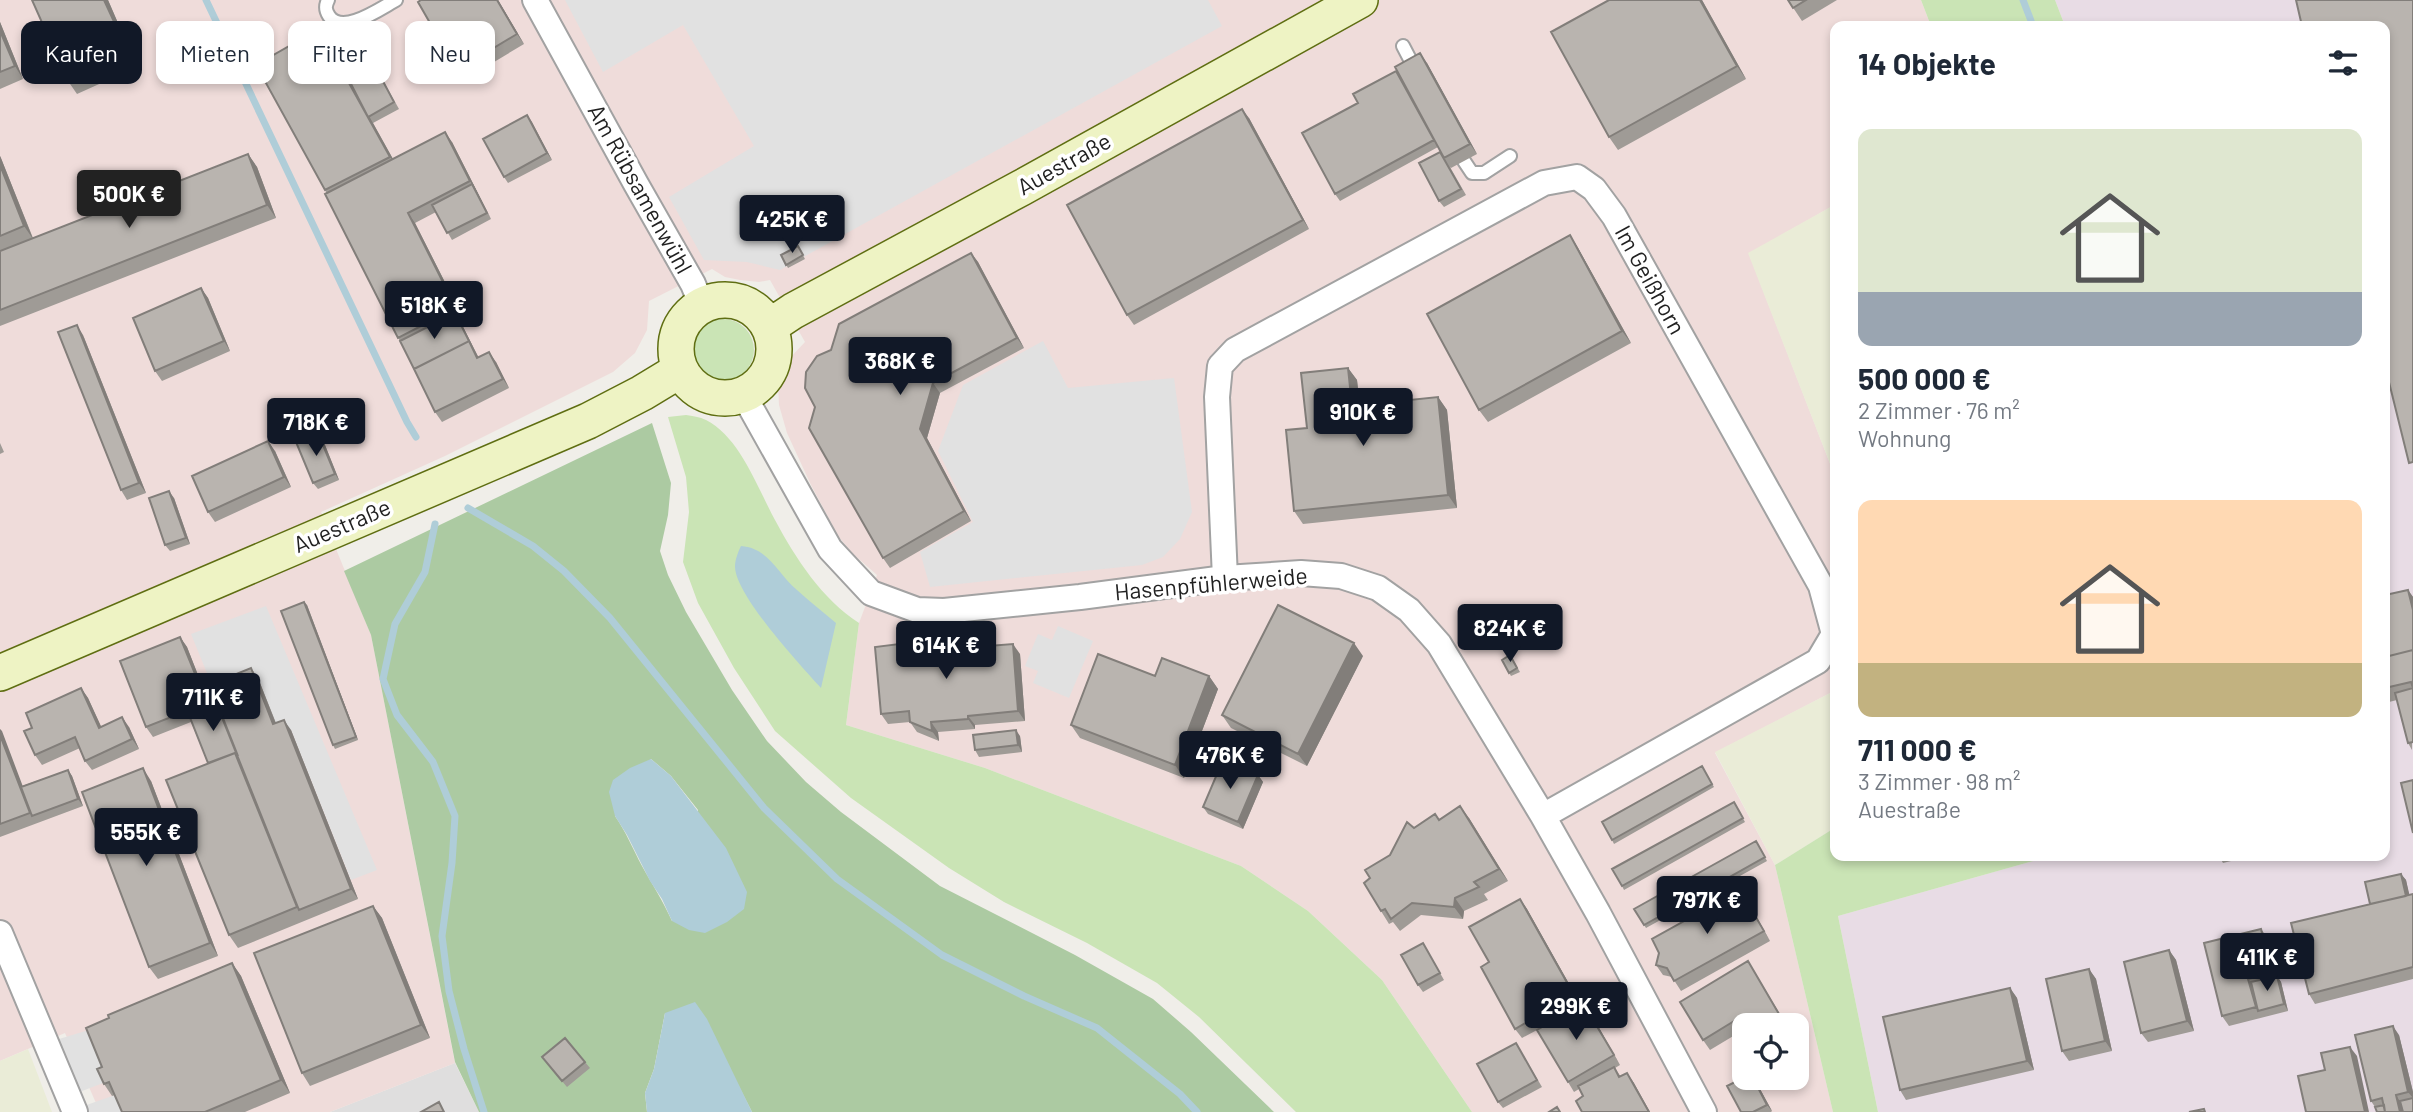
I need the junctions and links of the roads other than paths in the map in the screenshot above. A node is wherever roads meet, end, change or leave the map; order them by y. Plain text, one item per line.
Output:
1 (328, 0) edge
2 (396, 0) edge
3 (535, 0) edge
4 (1360, 0) edge
5 (1404, 46) dead end
6 (1415, 69) edge
7 (1510, 156) dead end
8 (1464, 161) edge
9 (702, 306) junction
10 (769, 327) junction
11 (680, 370) junction
12 (743, 394) junction
13 (1225, 578) junction
14 (1830, 619) edge
15 (1830, 640) edge
16 (0, 673) edge
17 (1544, 816) junction
18 (0, 933) edge
19 (75, 1112) edge
20 (1704, 1112) edge

1 - 2 lane
3 - 9 street, Am Rübsamenwühl
4 - 10 street, Auestraße
5 - 6 lane
7 - 8 lane
9 - 10 street
9 - 11 street
10 - 12 street
11 - 12 street
11 - 16 street, Auestraße
12 - 13 street, Hasenpfühlerweide
13 - 14 street, Im Geißhorn
13 - 17 street, Hasenpfühlerweide
15 - 17 street, Im Geißhorn
17 - 20 street, Hasenpfühlerweide
18 - 19 street

